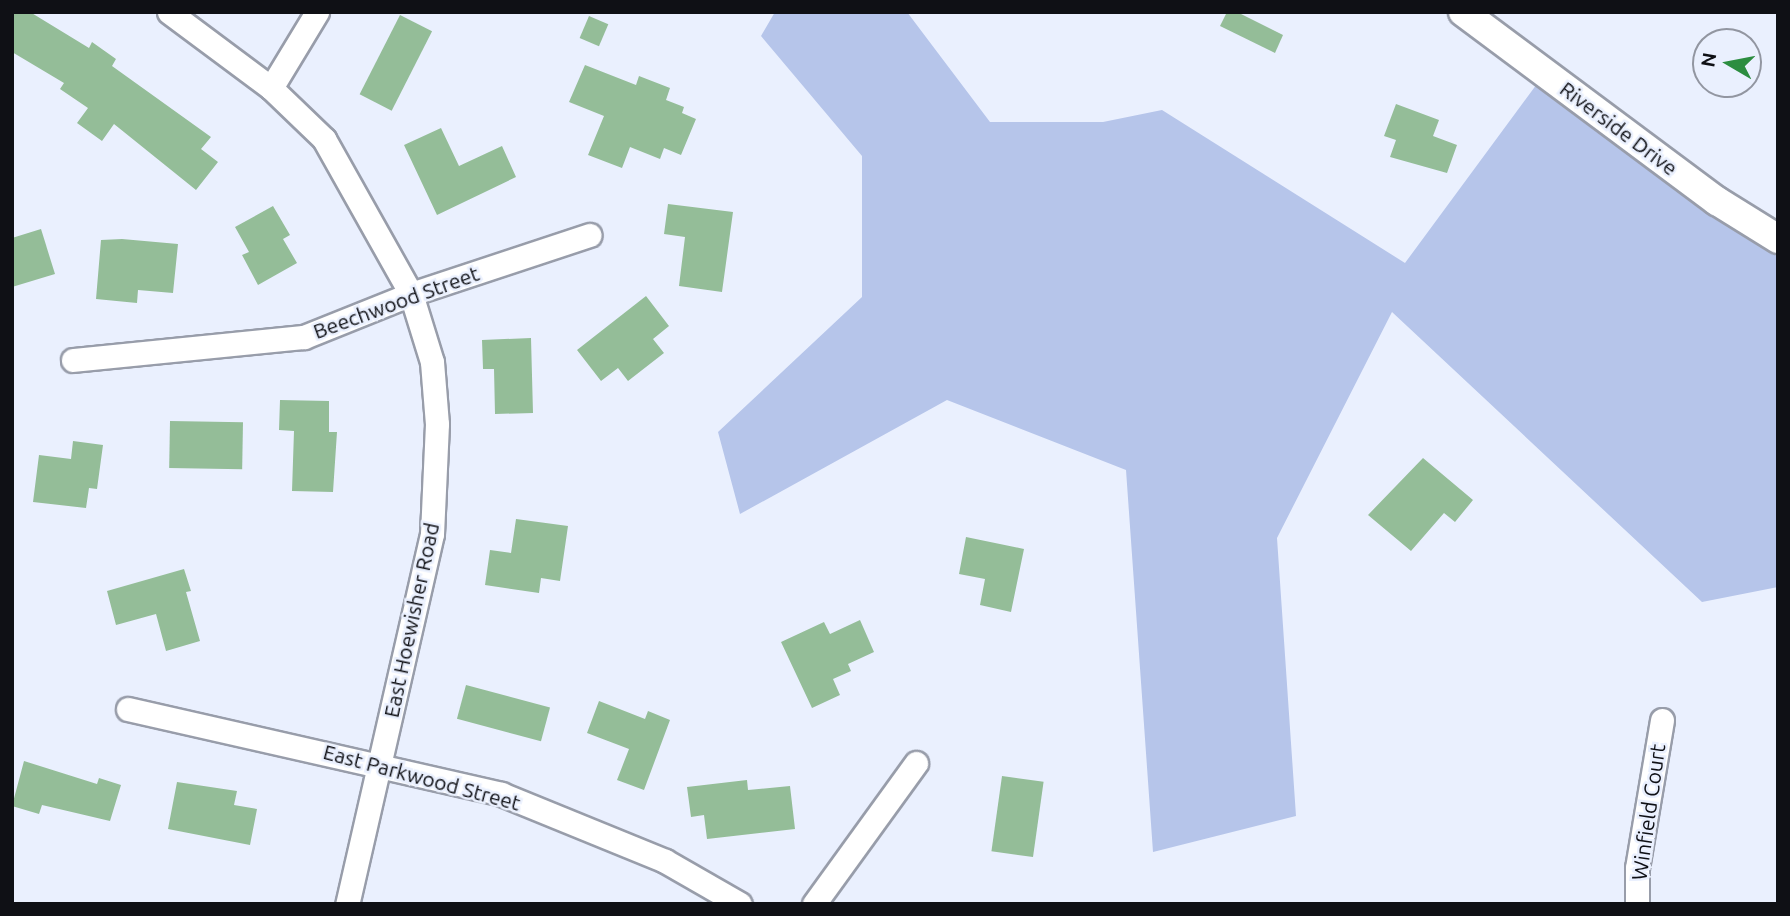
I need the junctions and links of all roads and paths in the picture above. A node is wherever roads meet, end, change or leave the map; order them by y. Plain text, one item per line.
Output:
1 (169, 12) edge
2 (317, 12) edge
3 (1464, 12) edge
4 (271, 88) junction
5 (589, 235) dead end
6 (1778, 239) edge
7 (411, 294) junction
8 (73, 360) dead end
9 (128, 709) dead end
10 (1662, 720) dead end
11 (916, 763) dead end
12 (380, 764) junction
13 (346, 904) edge
14 (740, 904) edge
15 (814, 904) edge
16 (1636, 904) edge

1 - 4 street, East Hoewisher Road
2 - 4 street
3 - 6 main road, Riverside Drive
4 - 7 street, East Hoewisher Road
5 - 7 street, Beechwood Street
7 - 8 street, Beechwood Street
7 - 12 street, East Hoewisher Road
9 - 12 street, East Parkwood Street
10 - 16 street, Winfield Court
11 - 15 street
12 - 13 street, East Hoewisher Road
12 - 14 street, East Parkwood Street

